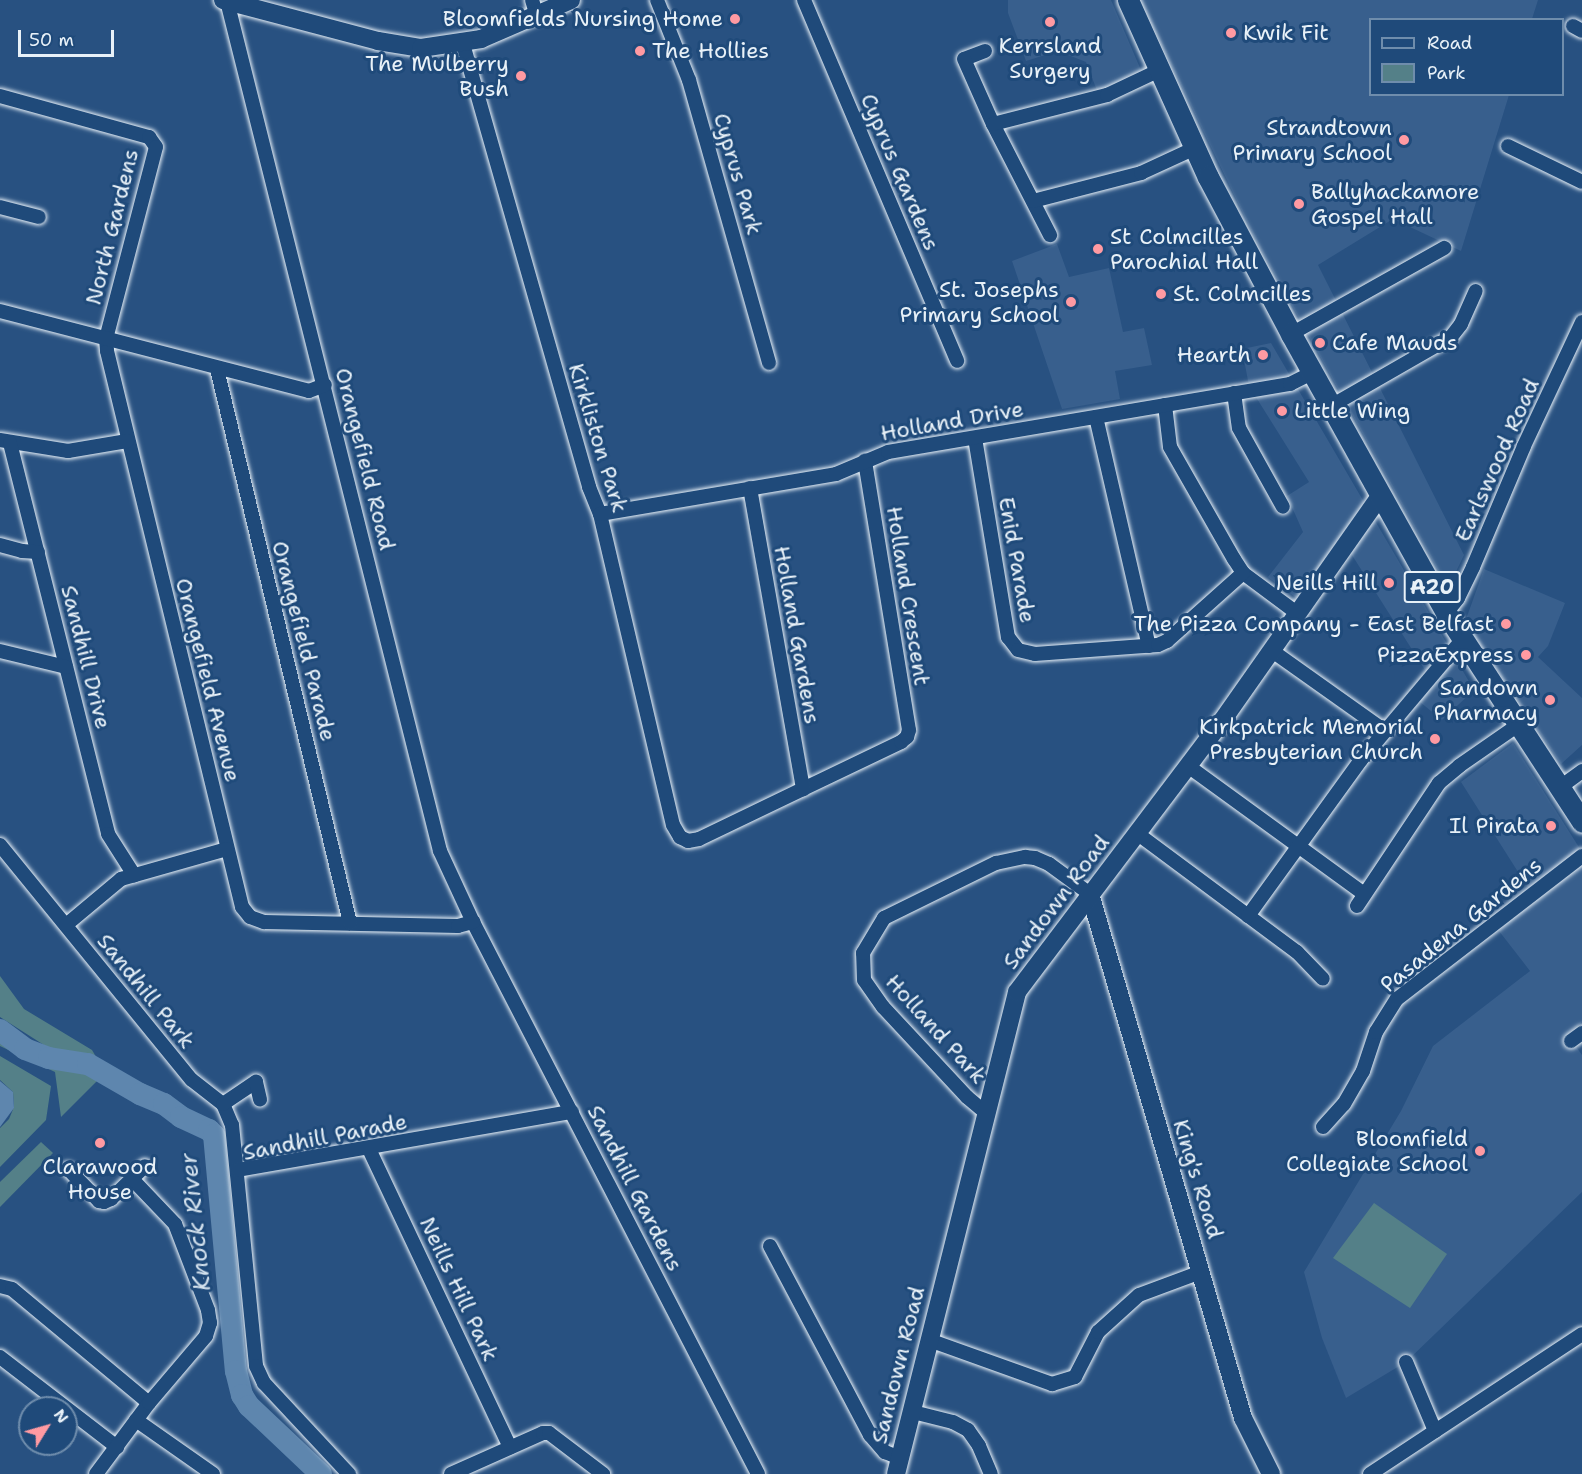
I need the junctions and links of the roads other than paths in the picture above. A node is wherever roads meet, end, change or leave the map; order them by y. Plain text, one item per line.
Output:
1 (571, 0) edge
2 (657, 0) edge
3 (804, 0) edge
4 (1128, 0) edge
5 (225, 1) edge
6 (534, 8) edge
7 (464, 44) junction
8 (985, 51) dead end
9 (1160, 70) junction
10 (0, 96) edge
11 (993, 124) junction
12 (1508, 146) dead end
13 (1195, 148) junction
14 (1582, 182) edge
15 (1033, 201) junction
16 (0, 207) edge
17 (39, 217) dead end
18 (1050, 235) dead end
19 (1444, 248) dead end
20 (1476, 291) dead end
21 (0, 311) edge
22 (1582, 322) edge
23 (1291, 334) junction
24 (106, 339) junction
25 (957, 361) dead end
26 (769, 363) dead end
27 (217, 369) junction
28 (1312, 372) junction
29 (325, 386) junction
30 (1234, 393) junction
31 (1165, 405) junction
32 (1331, 406) junction
33 (1096, 417) junction
34 (975, 438) junction
35 (127, 441) junction
36 (5, 442) edge
37 (865, 461) junction
38 (750, 488) junction
39 (1380, 496) junction
40 (1283, 507) dead end
41 (600, 514) junction
42 (0, 545) edge
43 (38, 552) junction
44 (1243, 573) junction
45 (1446, 613) junction
46 (1298, 614) junction
47 (1462, 639) junction
48 (1149, 646) junction
49 (1271, 650) junction
50 (0, 651) edge
51 (66, 667) junction
52 (1518, 725) junction
53 (1385, 731) junction
54 (1188, 766) junction
55 (1582, 771) edge
56 (1559, 788) junction
57 (803, 789) junction
58 (1582, 822) edge
59 (1138, 834) junction
60 (0, 845) edge
61 (1296, 846) junction
62 (227, 849) junction
63 (1582, 856) edge
64 (134, 875) junction
65 (1090, 894) junction
66 (1248, 916) junction
67 (473, 922) junction
68 (350, 923) junction
69 (66, 925) junction
70 (1323, 979) dead end
71 (260, 1100) dead end
72 (223, 1104) junction
73 (572, 1112) junction
74 (986, 1113) junction
75 (1323, 1127) dead end
76 (369, 1149) junction
77 (145, 1166) dead end
78 (68, 1169) dead end
79 (238, 1170) junction
80 (132, 1179) junction
81 (770, 1245) dead end
82 (1200, 1272) junction
83 (0, 1286) edge
84 (929, 1340) junction
85 (1580, 1341) edge
86 (0, 1357) edge
87 (1406, 1362) dead end
88 (149, 1403) junction
89 (913, 1412) junction
90 (136, 1420) junction
91 (1435, 1431) junction
92 (117, 1447) junction
93 (510, 1447) junction
94 (898, 1466) edge
95 (96, 1474) edge
96 (213, 1474) edge
97 (349, 1474) edge
98 (451, 1474) edge
99 (603, 1474) edge
100 (758, 1474) edge
101 (991, 1474) edge
102 (1270, 1474) edge
103 (1370, 1474) edge

1 - 6 street
2 - 26 street, Cyprus Park
3 - 25 street, Cyprus Gardens
4 - 9 main road, A20
5 - 7 street
5 - 29 street, Orangefield Road
6 - 7 street
7 - 41 street, Kirkliston Park
8 - 11 street
9 - 11 street
9 - 13 main road, A20
10 - 24 street, North Gardens
11 - 15 street
12 - 14 street
13 - 15 street
13 - 23 main road, A20
15 - 18 street
16 - 17 street
19 - 23 street
20 - 32 street
21 - 24 street
22 - 45 street, Earlswood Road
23 - 28 main road, A20
24 - 27 street
24 - 35 street, Orangefield Avenue
27 - 29 street
27 - 68 street, Orangefield Parade
28 - 30 street, Holland Drive
28 - 32 main road, A20
29 - 67 street, Orangefield Road
30 - 31 street, Holland Drive
30 - 40 street
31 - 33 street, Holland Drive
31 - 44 street
32 - 39 main road, A20
33 - 34 street, Holland Drive
33 - 48 street
34 - 37 street, Holland Drive
34 - 48 street, Enid Parade
35 - 36 street
35 - 62 street, Orangefield Avenue
36 - 43 street, Sandhill Drive
37 - 38 street, Holland Drive
37 - 57 street, Holland Crescent
38 - 41 street, Holland Drive
38 - 57 street, Holland Gardens
39 - 45 main road, A20
39 - 46 street, Sandown Road
41 - 57 street, Kirkliston Park
42 - 43 street
43 - 51 street, Sandhill Drive
44 - 46 street
44 - 48 street, Enid Parade
45 - 47 main road, A20
46 - 49 street, Sandown Road
47 - 52 main road, A20
47 - 53 street
49 - 53 street
49 - 54 street, Sandown Road
50 - 51 street
51 - 64 street, Sandhill Drive
52 - 56 main road, A20
52 - 61 street
53 - 61 street
54 - 59 street, Sandown Road
54 - 61 street
55 - 56 street
56 - 58 main road, A20
59 - 65 street, Sandown Road
59 - 66 street
60 - 69 street, Sandhill Park
61 - 66 street
62 - 64 street
62 - 68 street, Orangefield Avenue
63 - 75 street, Pasadena Gardens
64 - 69 street
65 - 74 street, Sandown Road
65 - 74 street, Holland Park
65 - 82 street, King's Road
66 - 70 street
67 - 68 street, Orangefield Avenue
67 - 73 street, Sandhill Gardens
69 - 72 street, Sandhill Park
71 - 72 street
72 - 79 street
73 - 76 street, Sandhill Parade
73 - 100 street, Sandhill Gardens
74 - 84 street, Sandown Road
76 - 79 street, Sandhill Parade
76 - 93 street, Neills Hill Park
77 - 80 street
78 - 80 street
79 - 97 street, Sandhill Parade
80 - 88 street
81 - 94 street
82 - 84 street
82 - 102 street, King's Road
83 - 88 street
84 - 89 street, Sandown Road
85 - 91 street
86 - 92 street
87 - 91 street
88 - 90 street
89 - 94 street, Sandown Road
89 - 101 street
90 - 92 street
90 - 96 street
91 - 103 street
92 - 95 street
93 - 98 street
93 - 99 street

